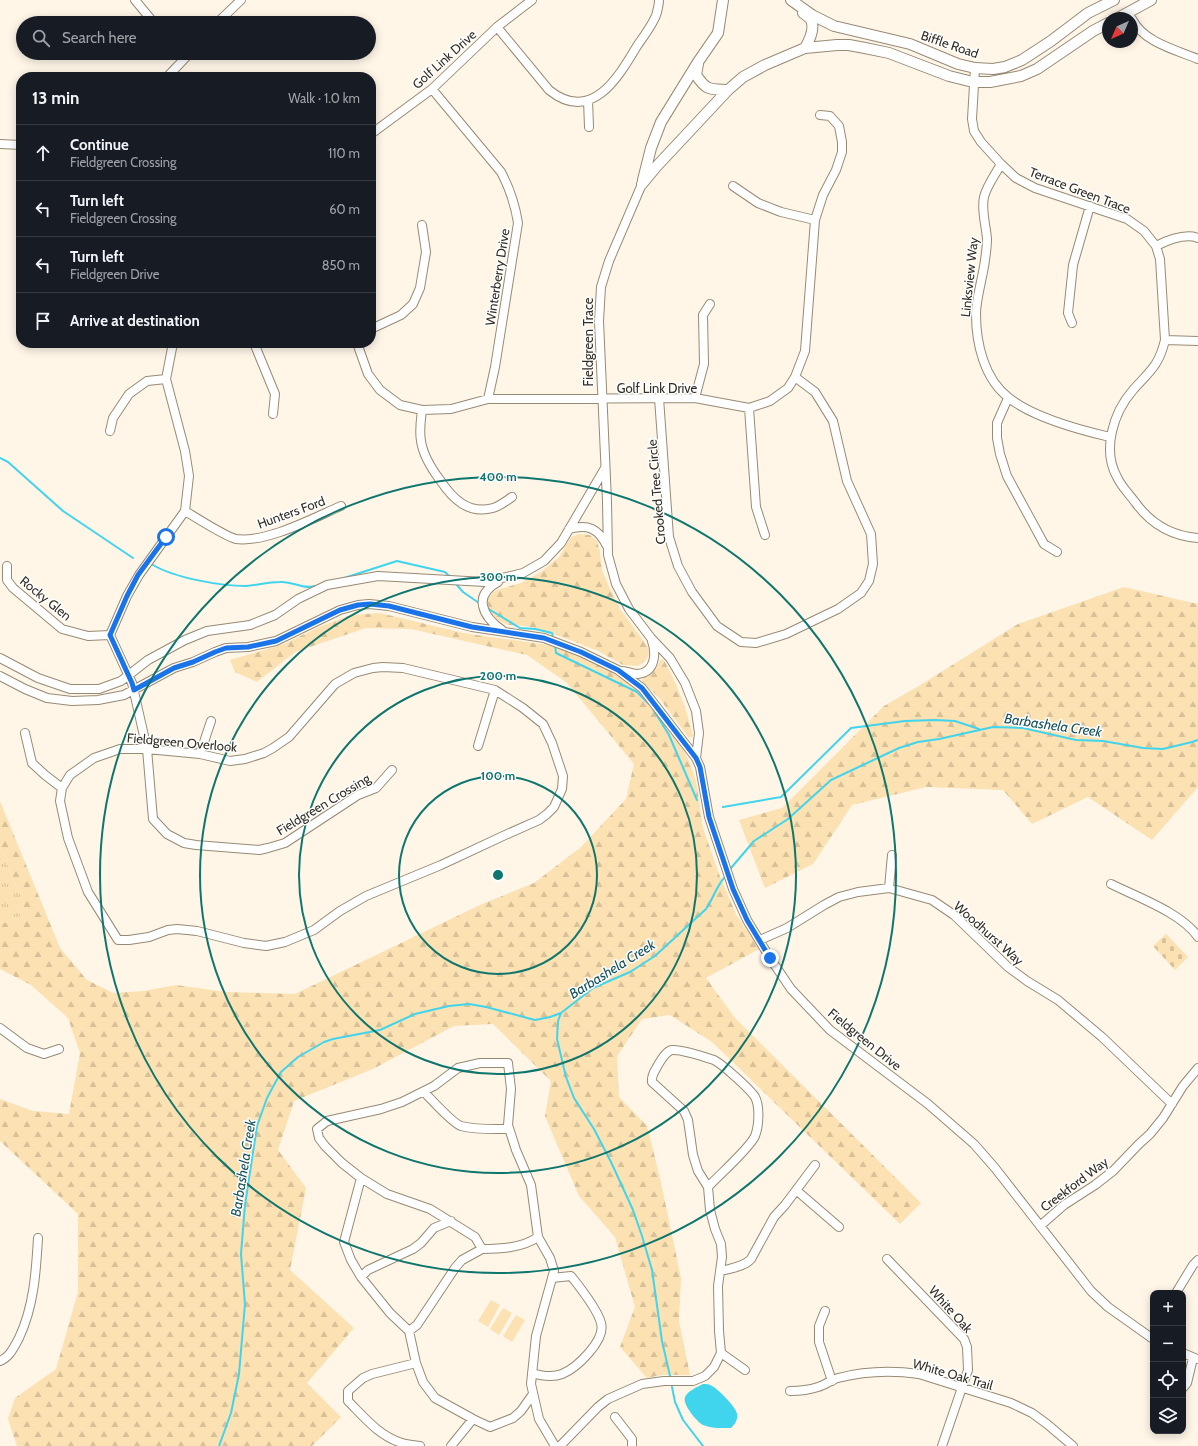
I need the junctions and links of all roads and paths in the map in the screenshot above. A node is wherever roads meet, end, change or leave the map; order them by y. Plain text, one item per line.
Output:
1 (135, 0) edge
2 (241, 0) edge
3 (532, 0) edge
4 (659, 0) edge
5 (723, 0) edge
6 (790, 0) edge
7 (1114, 0) edge
8 (1151, 0) edge
9 (1136, 12) edge
10 (148, 16) edge
11 (224, 16) edge
12 (1102, 26) edge
13 (497, 27) junction
14 (1138, 28) edge
15 (1062, 33) junction
16 (1071, 46) junction
17 (805, 48) junction
18 (1198, 59) edge
19 (184, 60) edge
20 (698, 62) junction
21 (975, 68) junction
22 (173, 72) edge
23 (973, 82) junction
24 (432, 89) junction
25 (728, 90) junction
26 (588, 100) junction
27 (820, 115) dead end
28 (589, 127) dead end
29 (376, 130) edge
30 (0, 144) edge
31 (16, 145) edge
32 (1001, 164) junction
33 (642, 184) junction
34 (733, 186) dead end
35 (1090, 206) junction
36 (815, 220) junction
37 (422, 226) dead end
38 (1198, 238) edge
39 (1156, 246) junction
40 (710, 304) dead end
41 (1072, 324) dead end
42 (376, 327) edge
43 (1165, 340) junction
44 (1198, 341) edge
45 (173, 348) edge
46 (256, 348) edge
47 (359, 348) edge
48 (795, 378) junction
49 (166, 379) junction
50 (659, 398) junction
51 (695, 398) junction
52 (1008, 398) junction
53 (488, 399) junction
54 (602, 399) junction
55 (749, 408) junction
56 (422, 410) junction
57 (273, 414) dead end
58 (110, 431) dead end
59 (1110, 437) junction
60 (605, 468) junction
61 (512, 497) dead end
62 (341, 506) dead end
63 (185, 511) junction
64 (569, 529) junction
65 (765, 535) dead end
66 (1198, 538) edge
67 (608, 547) junction
68 (1057, 552) dead end
69 (7, 566) dead end
70 (504, 579) junction
71 (503, 631) junction
72 (110, 635) junction
73 (651, 638) junction
74 (0, 658) edge
75 (618, 670) junction
76 (0, 676) edge
77 (128, 676) junction
78 (134, 690) junction
79 (495, 690) junction
80 (211, 721) dead end
81 (25, 733) dead end
82 (478, 746) dead end
83 (147, 749) junction
84 (200, 754) junction
85 (696, 758) junction
86 (392, 770) dead end
87 (62, 788) junction
88 (892, 855) dead end
89 (1111, 884) dead end
90 (889, 888) junction
91 (1198, 937) edge
92 (760, 940) junction
93 (0, 1028) edge
94 (59, 1049) dead end
95 (1198, 1068) edge
96 (424, 1092) junction
97 (1172, 1104) junction
98 (509, 1129) junction
99 (815, 1165) dead end
100 (361, 1178) junction
101 (708, 1187) junction
102 (796, 1190) junction
103 (451, 1221) junction
104 (1040, 1226) junction
105 (839, 1227) dead end
106 (538, 1237) junction
107 (38, 1238) dead end
108 (482, 1249) junction
109 (887, 1259) dead end
110 (1198, 1260) edge
111 (721, 1271) junction
112 (361, 1277) junction
113 (552, 1278) junction
114 (1178, 1290) edge
115 (825, 1311) dead end
116 (409, 1331) junction
117 (1150, 1336) edge
118 (721, 1353) junction
119 (1186, 1354) edge
120 (1195, 1359) edge
121 (0, 1361) edge
122 (416, 1363) junction
123 (745, 1370) dead end
124 (532, 1373) junction
125 (832, 1381) junction
126 (1186, 1384) edge
127 (962, 1388) junction
128 (790, 1391) dead end
129 (533, 1394) junction
130 (615, 1417) dead end
131 (473, 1419) junction
132 (420, 1446) edge
133 (452, 1446) edge
134 (555, 1446) edge
135 (560, 1446) edge
136 (632, 1446) edge
137 (942, 1446) edge
138 (1073, 1446) edge

1 - 10 street
2 - 11 street
3 - 13 street, Golf Link Drive
4 - 26 street
5 - 20 street
6 - 17 street
6 - 21 street, Biffle Road
7 - 15 street, Biffle Road
8 - 9 street
12 - 16 street
13 - 24 street, Golf Link Drive
13 - 26 street
14 - 18 street
15 - 16 street
15 - 21 street, Biffle Road
16 - 23 street
17 - 23 street, Fieldgreen Trace
17 - 25 street, Fieldgreen Trace
19 - 22 street
20 - 25 street
20 - 33 street
21 - 23 street, Terrace Green Trace
23 - 32 street, Terrace Green Trace
24 - 29 street, Golf Link Drive
24 - 53 street, Winterberry Drive
25 - 33 street, Fieldgreen Trace
26 - 28 street
27 - 36 street, Golf Link Drive
30 - 31 street
32 - 35 street, Terrace Green Trace
32 - 52 street, Linksview Way
33 - 54 street, Fieldgreen Trace
34 - 36 street
35 - 39 street, Terrace Green Trace
35 - 41 street
36 - 48 street, Golf Link Drive
37 - 42 street
38 - 39 street
39 - 43 street, Terrace Green Trace
40 - 51 street
43 - 44 street
43 - 59 street, Terrace Green Trace
45 - 49 street
46 - 57 street
47 - 56 street, Golf Link Drive
48 - 50 street, Crooked Tree Circle
48 - 55 street, Golf Link Drive
49 - 58 street
49 - 63 street
50 - 51 street, Golf Link Drive
50 - 54 street, Golf Link Drive
51 - 55 street, Golf Link Drive
52 - 59 street, Linksview Way
52 - 68 street
53 - 54 street, Golf Link Drive
53 - 56 street, Golf Link Drive
54 - 60 street, Fieldgreen Trace
55 - 65 street
56 - 61 street
59 - 66 street, Terrace Green Trace
60 - 64 street
60 - 67 street, Fieldgreen Trace
62 - 63 street, Hunters Ford
63 - 72 street
64 - 67 street
64 - 70 street
67 - 73 street, Fieldgreen Trace
69 - 72 street, Rocky Glen
70 - 71 street
70 - 77 street
71 - 75 street, Fieldgreen Drive
71 - 78 street, Fieldgreen Drive
72 - 77 street, Fieldgreen Crossing
73 - 75 street
73 - 85 street, Fieldgreen Trace
74 - 77 street
75 - 85 street, Fieldgreen Drive
76 - 78 street, Fieldgreen Drive
77 - 78 street, Fieldgreen Crossing
78 - 83 street, Fieldgreen Crossing
79 - 82 street
79 - 84 street, Fieldgreen Overlook
79 - 87 street, Fieldgreen Overlook
80 - 84 street
81 - 87 street
83 - 84 street, Fieldgreen Overlook
83 - 86 street, Fieldgreen Crossing
83 - 87 street, Fieldgreen Overlook
85 - 92 street, Fieldgreen Drive
88 - 90 street
89 - 91 street
90 - 92 street, Woodhurst Way
90 - 97 street, Woodhurst Way
92 - 104 street, Fieldgreen Drive
93 - 94 street
95 - 97 street, Creekford Way
96 - 98 street
96 - 98 street
96 - 100 street
97 - 104 street, Creekford Way
98 - 106 street
99 - 102 street
100 - 103 street
100 - 112 street
101 - 101 street
101 - 111 street
102 - 105 street
102 - 111 street
103 - 108 street
103 - 112 street
104 - 117 street, Fieldgreen Drive
106 - 108 street
106 - 113 street
107 - 121 street
108 - 116 street
109 - 127 street, White Oak
110 - 114 street
111 - 118 street
112 - 116 street
113 - 124 street
113 - 124 street
115 - 125 street
116 - 122 street
118 - 123 street
118 - 135 street
119 - 120 street
120 - 126 street
122 - 131 street
122 - 132 street
124 - 129 street
125 - 127 street, White Oak Trail
125 - 128 street, White Oak Trail
127 - 137 street, White Oak
127 - 138 street, White Oak Trail
129 - 131 street
129 - 134 street
130 - 136 street
131 - 133 street

